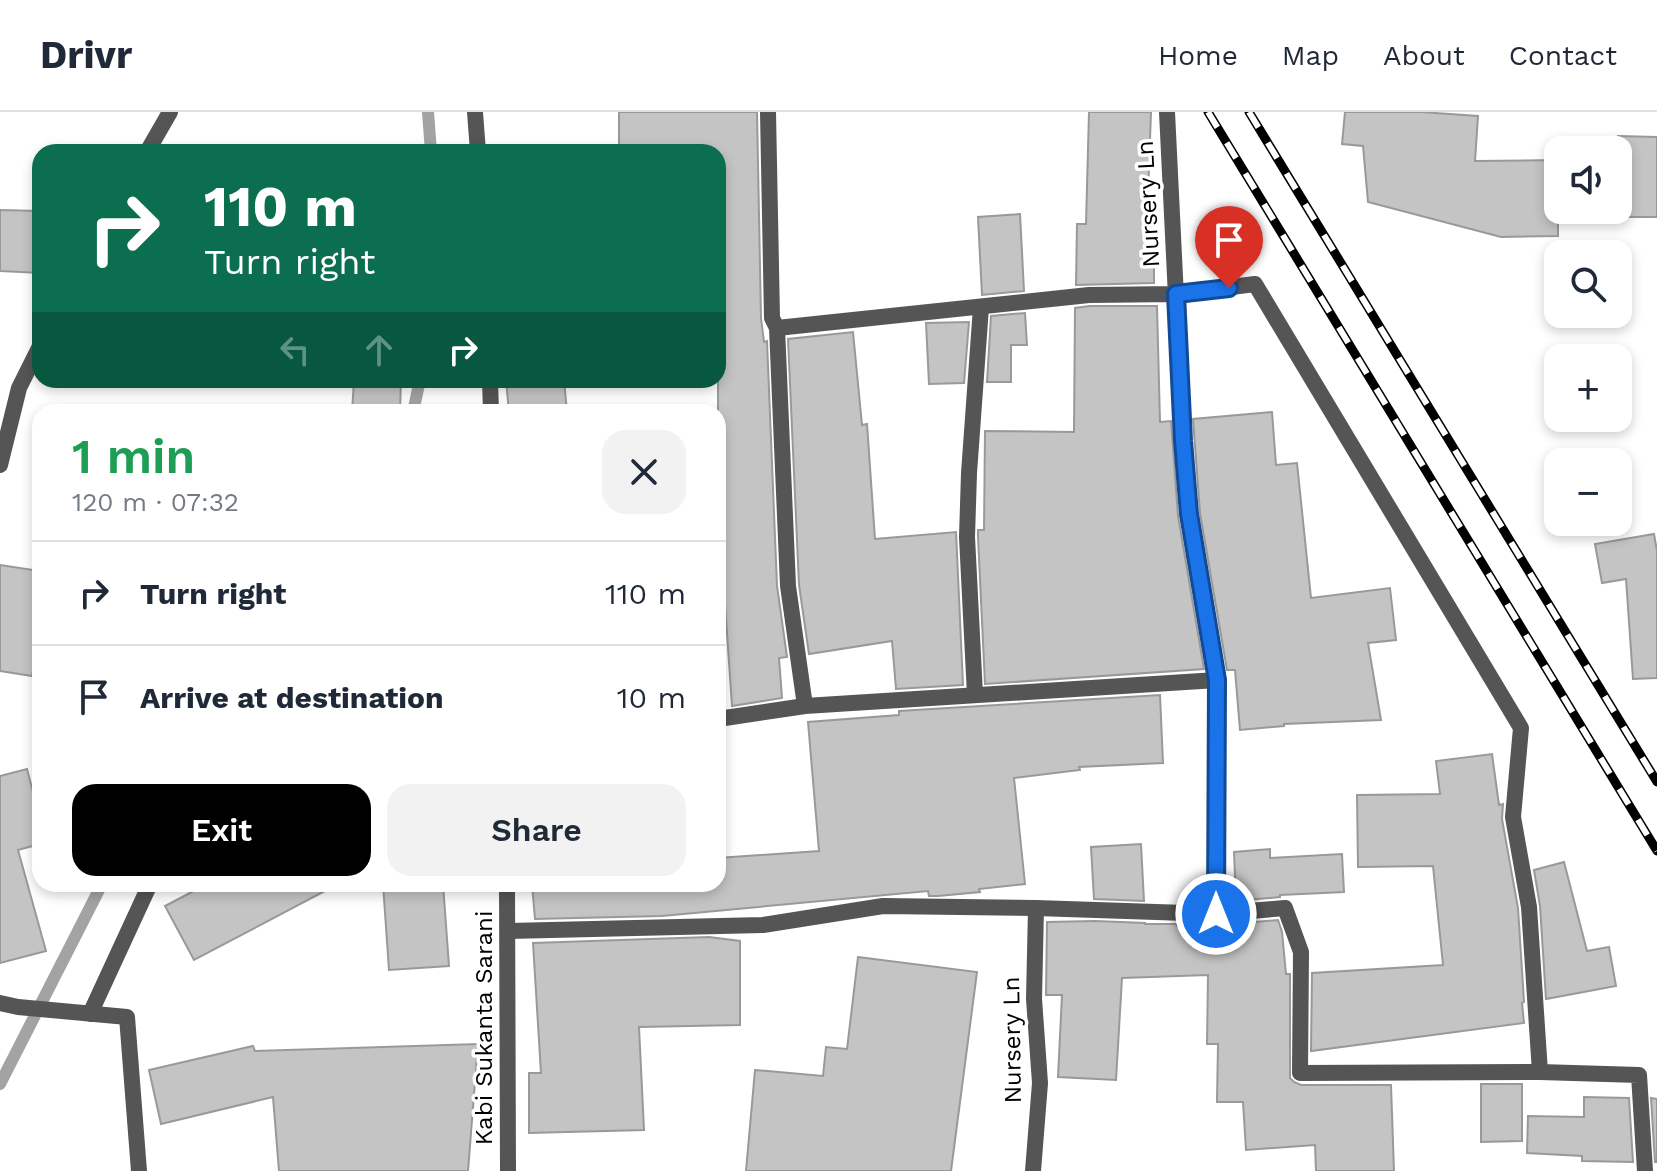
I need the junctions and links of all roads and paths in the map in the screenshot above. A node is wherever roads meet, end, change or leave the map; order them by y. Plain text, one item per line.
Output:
1 (170, 112) edge
2 (475, 112) edge
3 (768, 112) edge
4 (1167, 112) edge
5 (152, 144) edge
6 (477, 144) edge
7 (1176, 294) junction
8 (981, 307) junction
9 (777, 328) junction
10 (32, 362) edge
11 (0, 465) edge
12 (1217, 680) junction
13 (975, 695) junction
14 (805, 706) junction
15 (726, 718) edge
16 (146, 892) edge
17 (507, 892) edge
18 (1036, 908) junction
19 (1216, 914) junction
20 (508, 931) junction
21 (0, 1003) edge
22 (90, 1014) junction
23 (1540, 1072) junction
24 (139, 1171) edge
25 (508, 1171) edge
26 (1033, 1171) edge
27 (1645, 1171) edge

1 - 5 street
2 - 6 street
3 - 9 street
4 - 7 street, Nursery Ln
7 - 8 street
7 - 12 street, Nursery Ln
7 - 23 street
8 - 9 street
8 - 13 street
9 - 14 street
10 - 11 street
12 - 13 street
12 - 19 street, Nursery Ln
13 - 14 street
14 - 15 street
16 - 22 street
17 - 20 street, Kabi Sukanta Sarani
18 - 19 street
18 - 20 street
18 - 26 street, Nursery Ln
19 - 23 street
20 - 25 street, Kabi Sukanta Sarani
21 - 22 street
22 - 24 street
23 - 27 street

